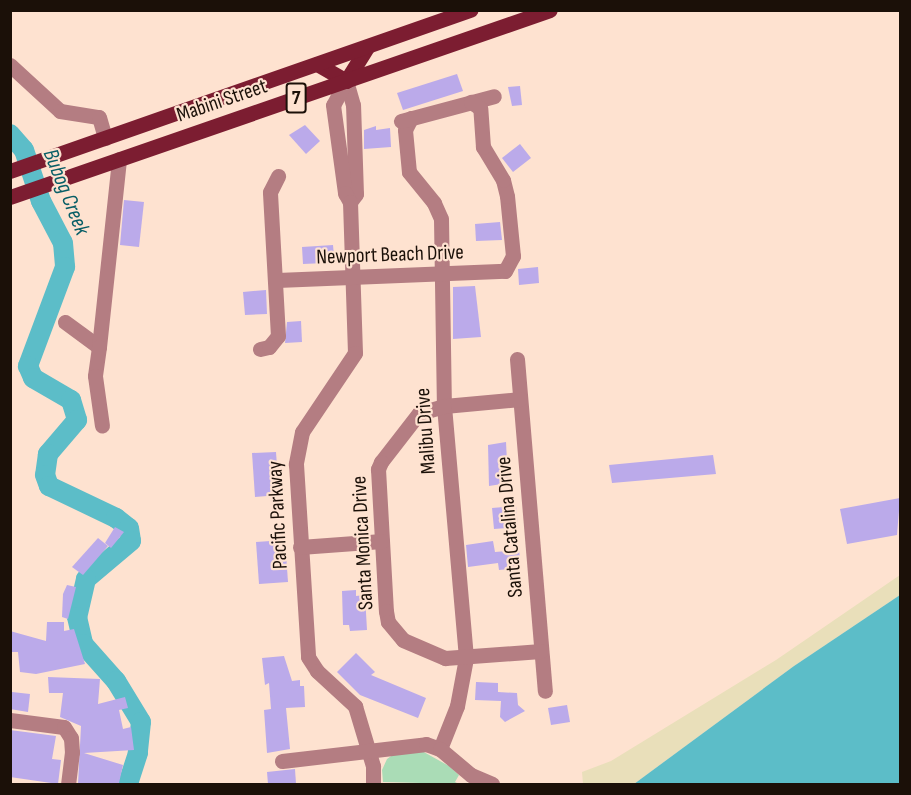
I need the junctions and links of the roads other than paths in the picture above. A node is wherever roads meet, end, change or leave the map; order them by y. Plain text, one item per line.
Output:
1 (471, 10) edge
2 (550, 10) edge
3 (367, 47) junction
4 (317, 64) junction
5 (10, 65) edge
6 (346, 81) junction
7 (494, 96) dead end
8 (471, 102) junction
9 (353, 129) junction
10 (337, 130) junction
11 (105, 138) junction
12 (119, 159) junction
13 (22, 167) edge
14 (278, 176) dead end
15 (10, 197) edge
16 (350, 202) junction
17 (443, 274) junction
18 (353, 277) junction
19 (277, 280) junction
20 (65, 322) dead end
21 (99, 347) junction
22 (260, 349) dead end
23 (517, 359) dead end
24 (520, 399) junction
25 (444, 406) junction
26 (102, 426) dead end
27 (382, 541) junction
28 (300, 547) junction
29 (541, 651) junction
30 (466, 658) junction
31 (544, 691) dead end
32 (10, 720) edge
33 (440, 748) junction
34 (369, 750) junction
35 (282, 761) dead end
36 (68, 784) edge
37 (373, 784) edge
38 (492, 784) edge

1 - 3 main road, Mabini Street / 7
2 - 6 main road, Mabini Street / 7
3 - 4 main road, Mabini Street / 7
3 - 6 main road
4 - 6 main road
4 - 11 main road, Mabini Street / 7
5 - 11 street
6 - 9 street, Pacific Parkway
6 - 10 street, Pacific Parkway
6 - 12 main road, Mabini Street / 7
7 - 8 street
8 - 17 street, Malibu Drive
8 - 17 street, Newport Beach Drive
9 - 10 street
9 - 16 street, Pacific Parkway
10 - 16 street, Pacific Parkway
11 - 13 main road, Mabini Street / 7
12 - 15 main road, Mabini Street / 7
12 - 21 street
14 - 19 street
16 - 18 street, Pacific Parkway
17 - 18 street, Newport Beach Drive
17 - 25 street, Malibu Drive
18 - 19 street, Newport Beach Drive
18 - 28 street, Pacific Parkway
19 - 22 street
20 - 21 street
21 - 26 street
23 - 24 street, Santa Catalina Drive
24 - 25 street, Santa Monica Drive
24 - 29 street, Santa Catalina Drive
25 - 27 street, Santa Monica Drive
25 - 30 street, Malibu Drive
27 - 28 street
27 - 30 street, Santa Monica Drive
28 - 34 street, Pacific Parkway
29 - 30 street, Santa Monica Drive
29 - 31 street, Santa Catalina Drive
30 - 33 street, Malibu Drive
32 - 36 street
33 - 34 street
33 - 38 street
34 - 35 street
34 - 37 street, Pacific Parkway

